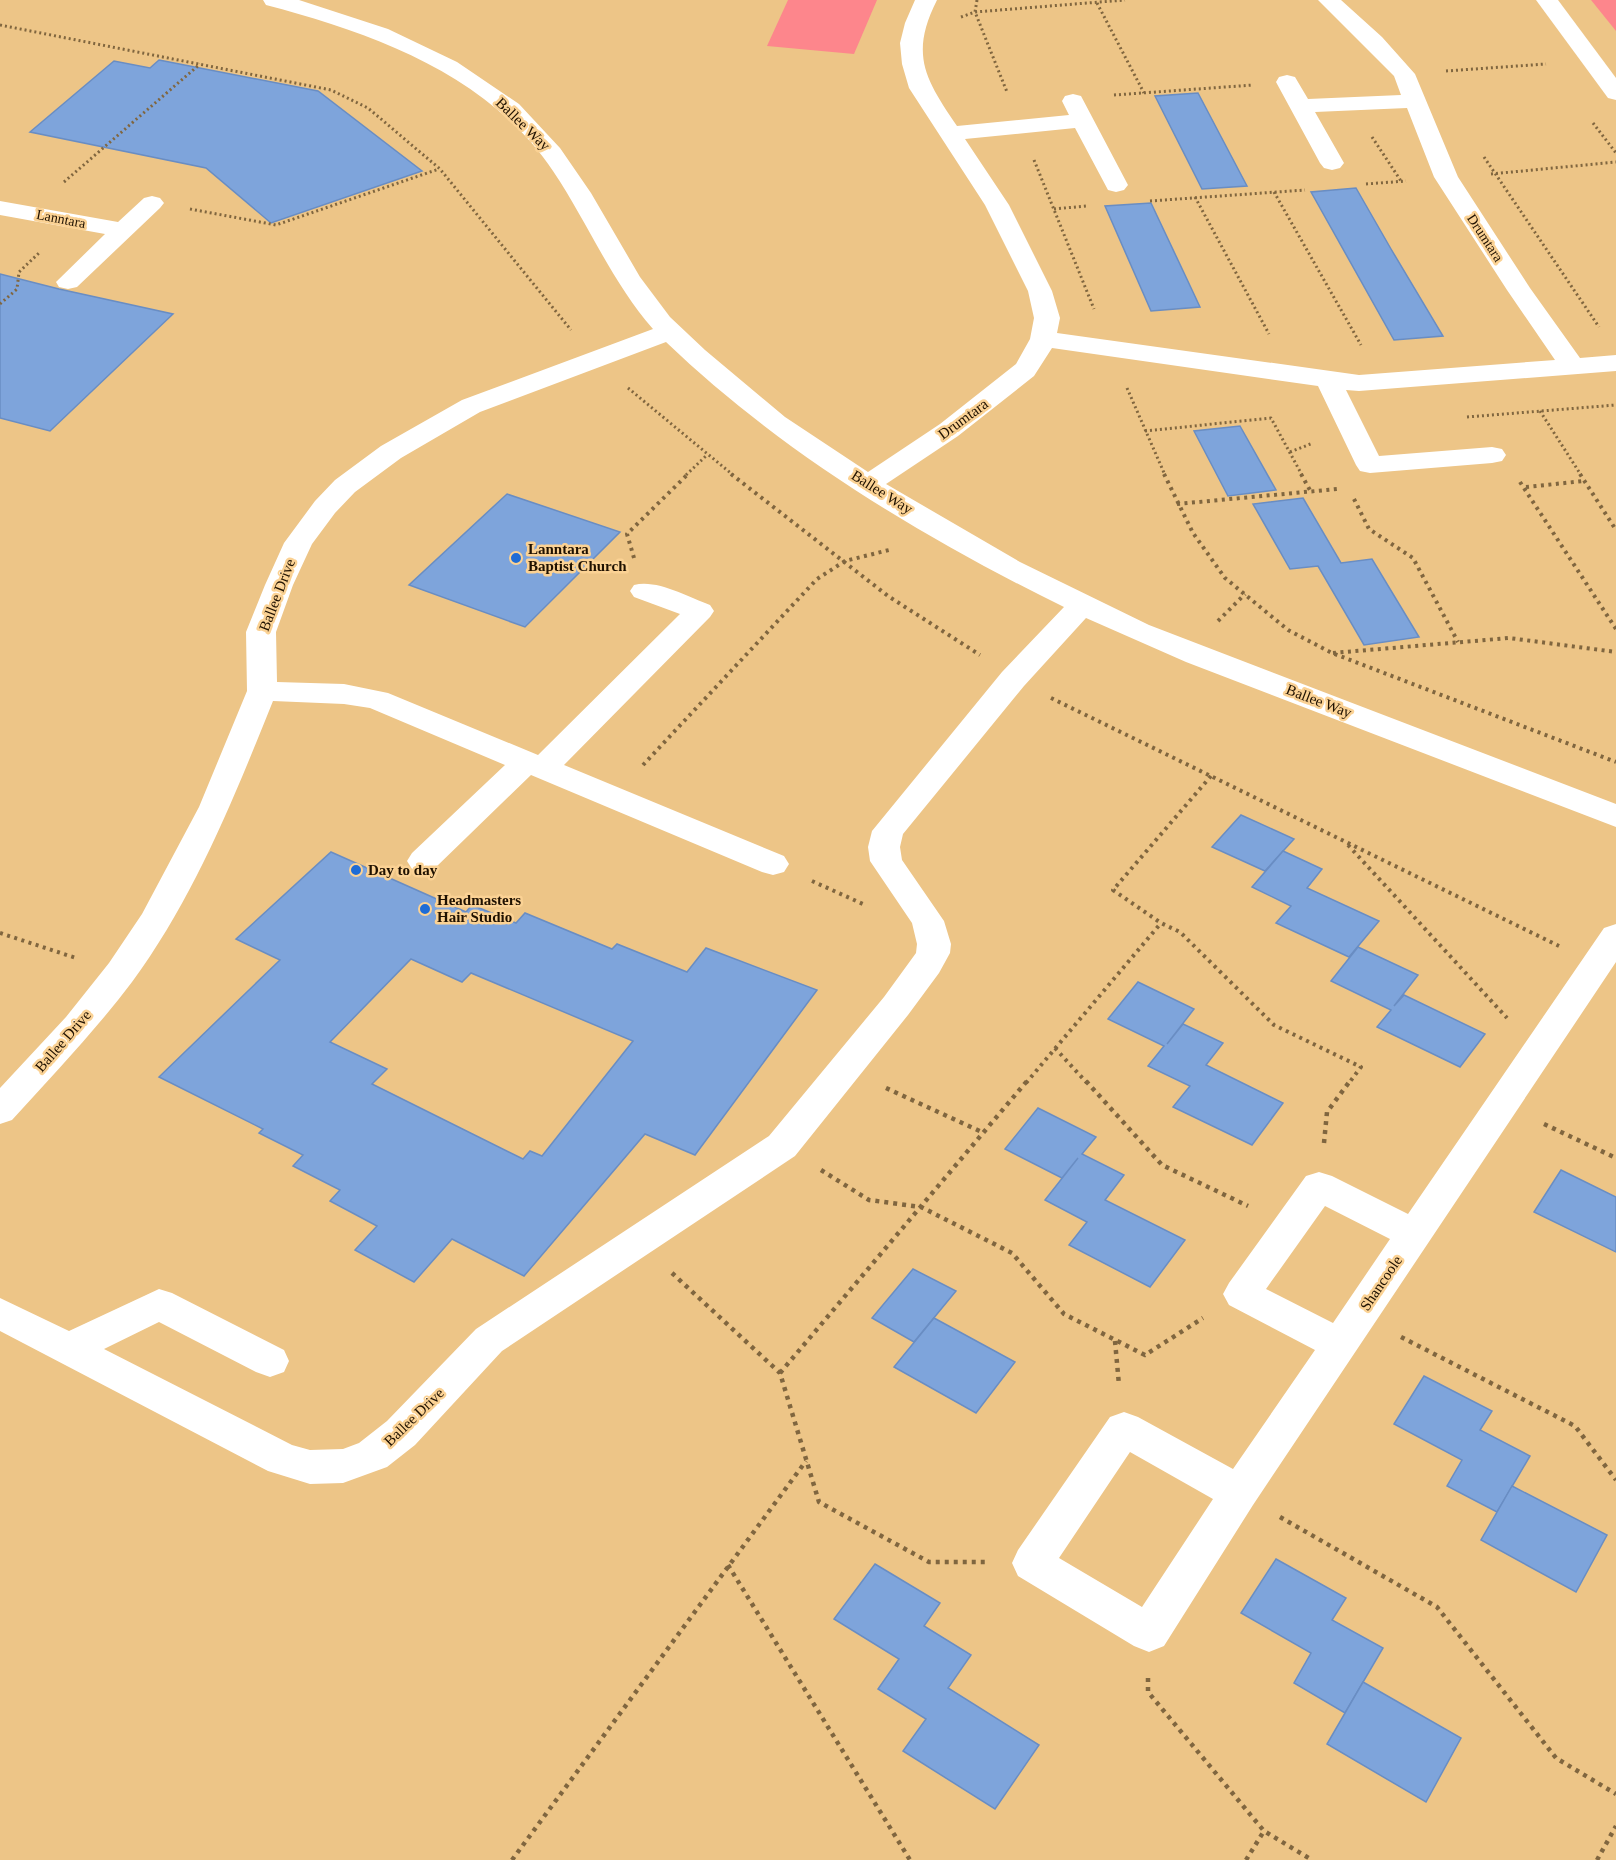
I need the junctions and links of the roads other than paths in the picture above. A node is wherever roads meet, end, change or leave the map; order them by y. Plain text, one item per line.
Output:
1 (274, 0) edge
2 (926, 0) edge
3 (1329, 0) edge
4 (1547, 0) edge
5 (1287, 82) road end
6 (1616, 93) edge
7 (1072, 98) road end
8 (1415, 101) junction
9 (1301, 106) junction
10 (1082, 120) junction
11 (951, 134) junction
12 (1332, 162) dead end
13 (1116, 185) dead end
14 (152, 202) road end
15 (0, 208) edge
16 (122, 230) junction
17 (68, 282) dead end
18 (668, 332) junction
19 (1043, 339) junction
20 (1616, 363) edge
21 (1573, 367) junction
22 (1328, 380) junction
23 (1492, 455) road end
24 (868, 484) junction
25 (644, 591) road end
26 (1082, 605) junction
27 (262, 691) junction
28 (534, 765) junction
29 (1616, 816) edge
30 (423, 861) dead end
31 (773, 864) road end
32 (1616, 936) edge
33 (0, 1111) edge
34 (1413, 1234) junction
35 (0, 1312) edge
36 (1349, 1330) junction
37 (69, 1348) junction
38 (270, 1361) dead end
39 (1239, 1493) junction

1 - 18 street, Ballee Way
2 - 11 street, Drumtara
3 - 8 street, Drumtara
4 - 6 street
5 - 9 street
7 - 10 street
8 - 9 street
8 - 21 street, Drumtara
9 - 12 street
10 - 11 street
10 - 13 street
11 - 19 street, Drumtara
14 - 16 street
15 - 16 street, Lanntara
16 - 17 street
18 - 24 street, Ballee Way
18 - 27 street, Ballee Drive
19 - 22 street
19 - 24 street, Drumtara
20 - 21 street
21 - 22 street
22 - 23 street
24 - 26 street, Ballee Way
25 - 28 street
26 - 29 street, Ballee Way
26 - 37 street, Ballee Drive
27 - 28 street
27 - 33 street, Ballee Drive
28 - 30 street
28 - 31 street
32 - 34 street, Shancoole
34 - 36 street, Shancoole
34 - 36 street
35 - 37 street, Ballee Drive
36 - 39 street, Shancoole
37 - 38 street
39 - 39 street, Shancoole

